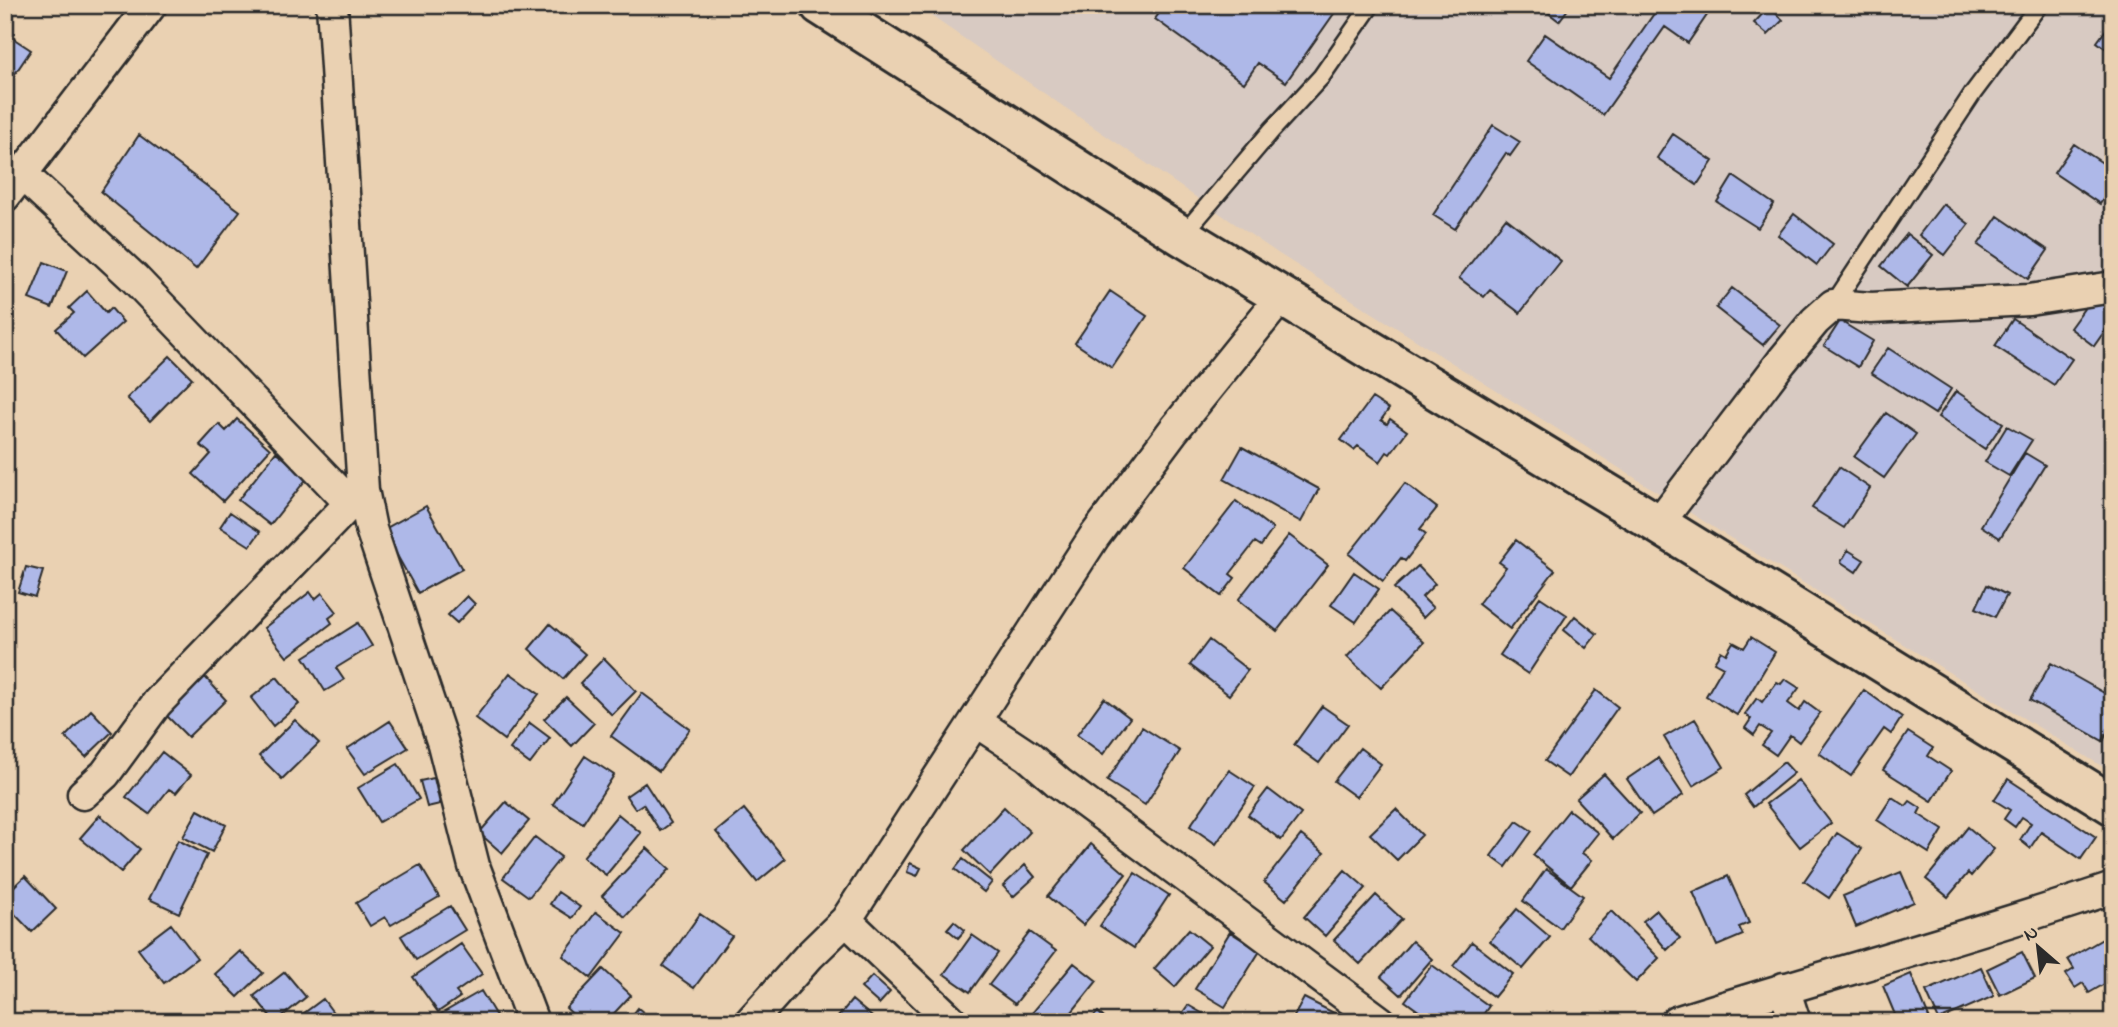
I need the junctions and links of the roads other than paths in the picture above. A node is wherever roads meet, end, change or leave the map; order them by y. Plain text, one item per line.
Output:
1 (151, 5) edge
2 (332, 5) edge
3 (820, 5) edge
4 (1371, 5) edge
5 (2039, 5) edge
6 (14, 185) edge
7 (1182, 236) junction
8 (2113, 287) edge
9 (1282, 296) junction
10 (1833, 305) junction
11 (357, 496) junction
12 (1658, 524) junction
13 (975, 721) junction
14 (83, 794) dead end
15 (2113, 805) edge
16 (2113, 888) edge
17 (846, 920) junction
18 (1784, 988) junction
19 (533, 1022) edge
20 (750, 1022) edge
21 (953, 1022) edge
22 (1381, 1022) edge
23 (1676, 1022) edge
24 (1795, 1022) edge

1 - 6 street
2 - 11 street
3 - 7 street
4 - 7 lane
5 - 10 lane
6 - 11 street
7 - 9 street
8 - 10 street
9 - 12 street
9 - 13 street
10 - 12 street
11 - 14 street
11 - 19 street
12 - 15 street
13 - 17 street
13 - 22 street
16 - 18 street
17 - 20 street
17 - 21 street
18 - 23 street
18 - 24 street

